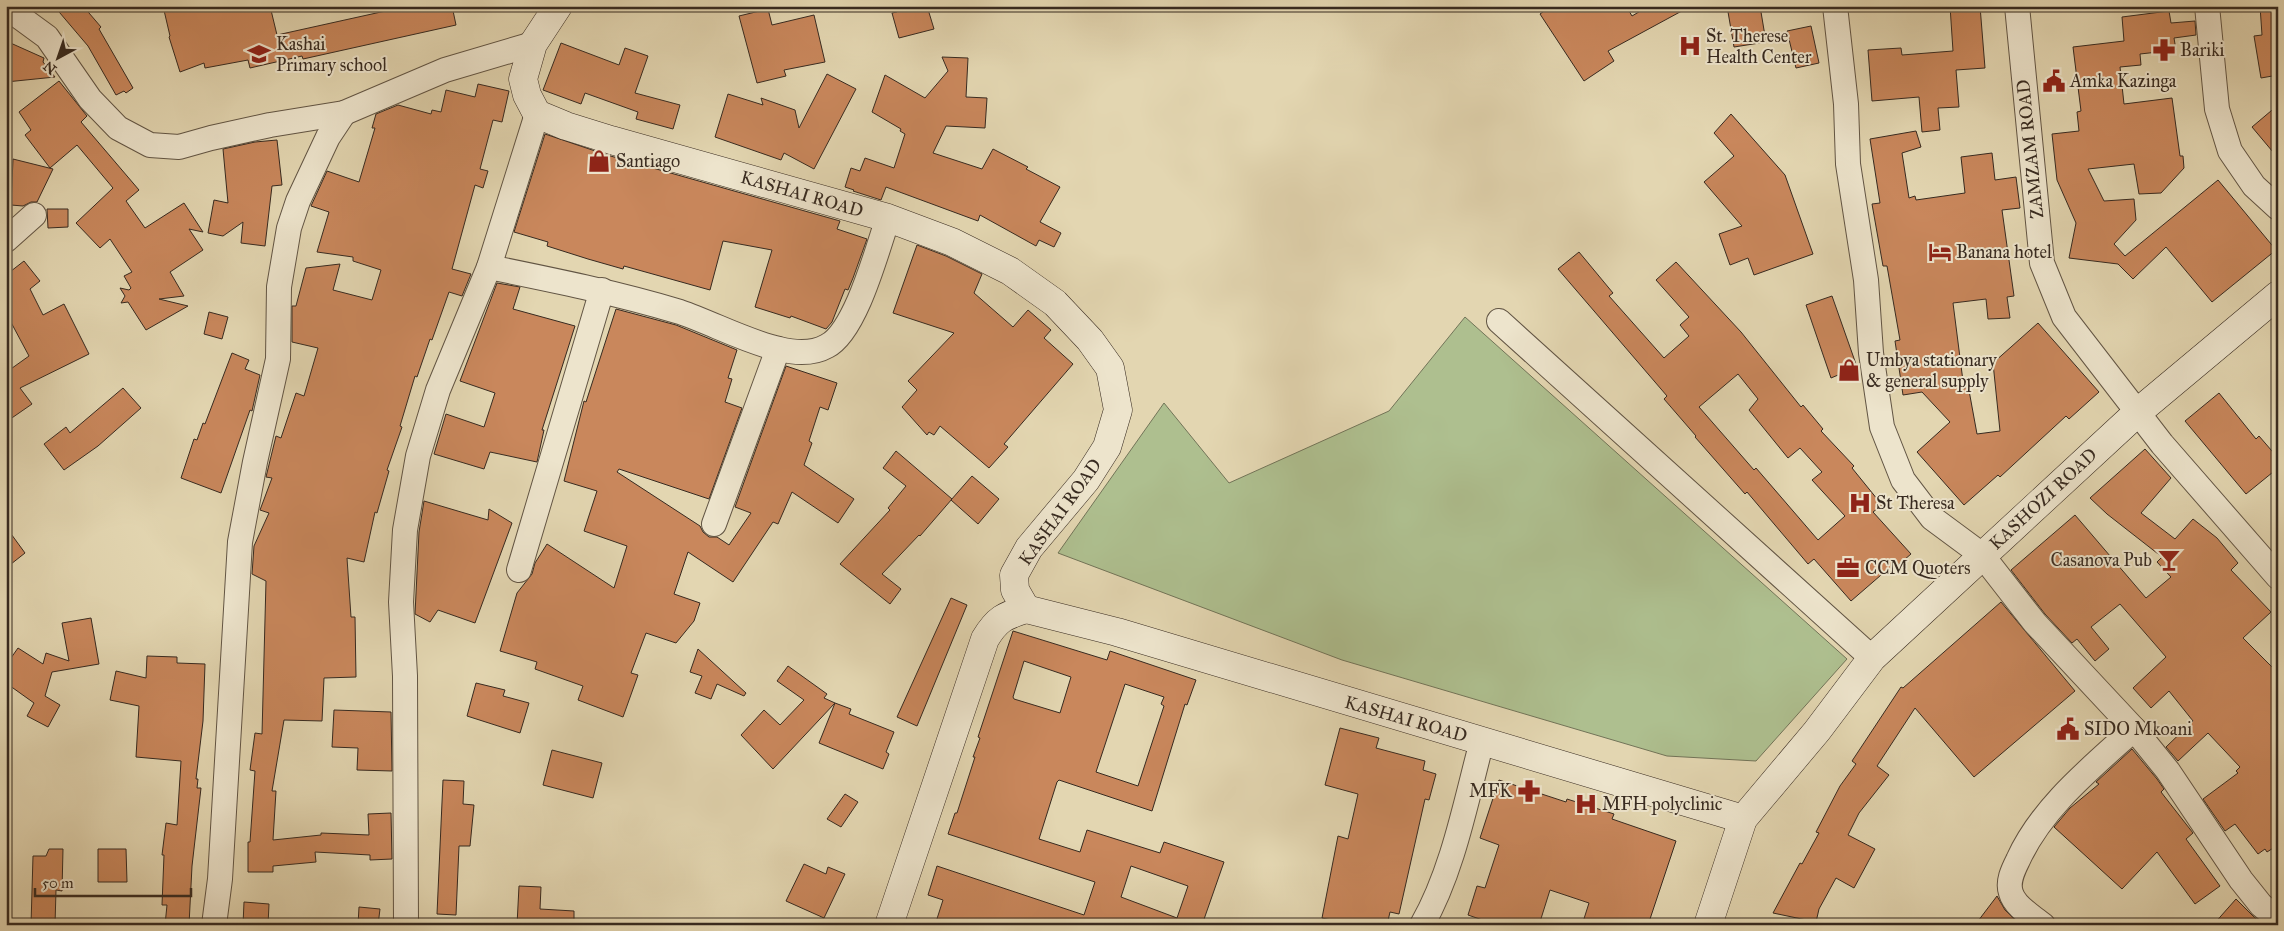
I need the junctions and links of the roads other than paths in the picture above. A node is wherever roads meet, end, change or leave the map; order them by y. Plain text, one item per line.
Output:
1 (558, 6) edge
2 (1835, 6) edge
3 (2017, 6) edge
4 (2206, 6) edge
5 (6, 7) edge
6 (533, 44) junction
7 (344, 113) junction
8 (537, 114) junction
9 (2278, 208) edge
10 (34, 215) dead end
11 (888, 218) junction
12 (6, 240) edge
13 (489, 266) junction
14 (602, 290) junction
15 (2278, 296) edge
16 (1499, 321) dead end
17 (778, 349) junction
18 (2138, 412) junction
19 (714, 524) dead end
20 (1982, 555) junction
21 (520, 570) dead end
22 (2278, 577) edge
23 (1026, 609) junction
24 (1872, 658) junction
25 (2134, 729) junction
26 (1482, 741) junction
27 (1743, 819) junction
28 (2278, 919) edge
29 (214, 925) edge
30 (406, 925) edge
31 (889, 925) edge
32 (1422, 925) edge
33 (1708, 925) edge
34 (2043, 925) edge

1 - 6 street
2 - 20 street
3 - 18 street, ZAMZAM ROAD
4 - 9 street
5 - 7 street
6 - 7 street
6 - 8 street
7 - 29 street
8 - 11 street, KASHAI ROAD
8 - 13 street
10 - 12 street
11 - 17 street
11 - 23 street, KASHAI ROAD
13 - 14 street
13 - 30 street
14 - 17 street
14 - 21 street
15 - 18 street, KASHOZI ROAD
16 - 24 street
17 - 19 street
18 - 20 street, KASHOZI ROAD
18 - 22 street, ZAMZAM ROAD
20 - 24 street, KASHOZI ROAD
20 - 25 street
23 - 26 street, KASHAI ROAD
23 - 31 street
24 - 27 street, KASHOZI ROAD
25 - 28 street
25 - 34 street
26 - 27 street, KASHAI ROAD
26 - 32 street
27 - 33 street, KASHOZI ROAD

